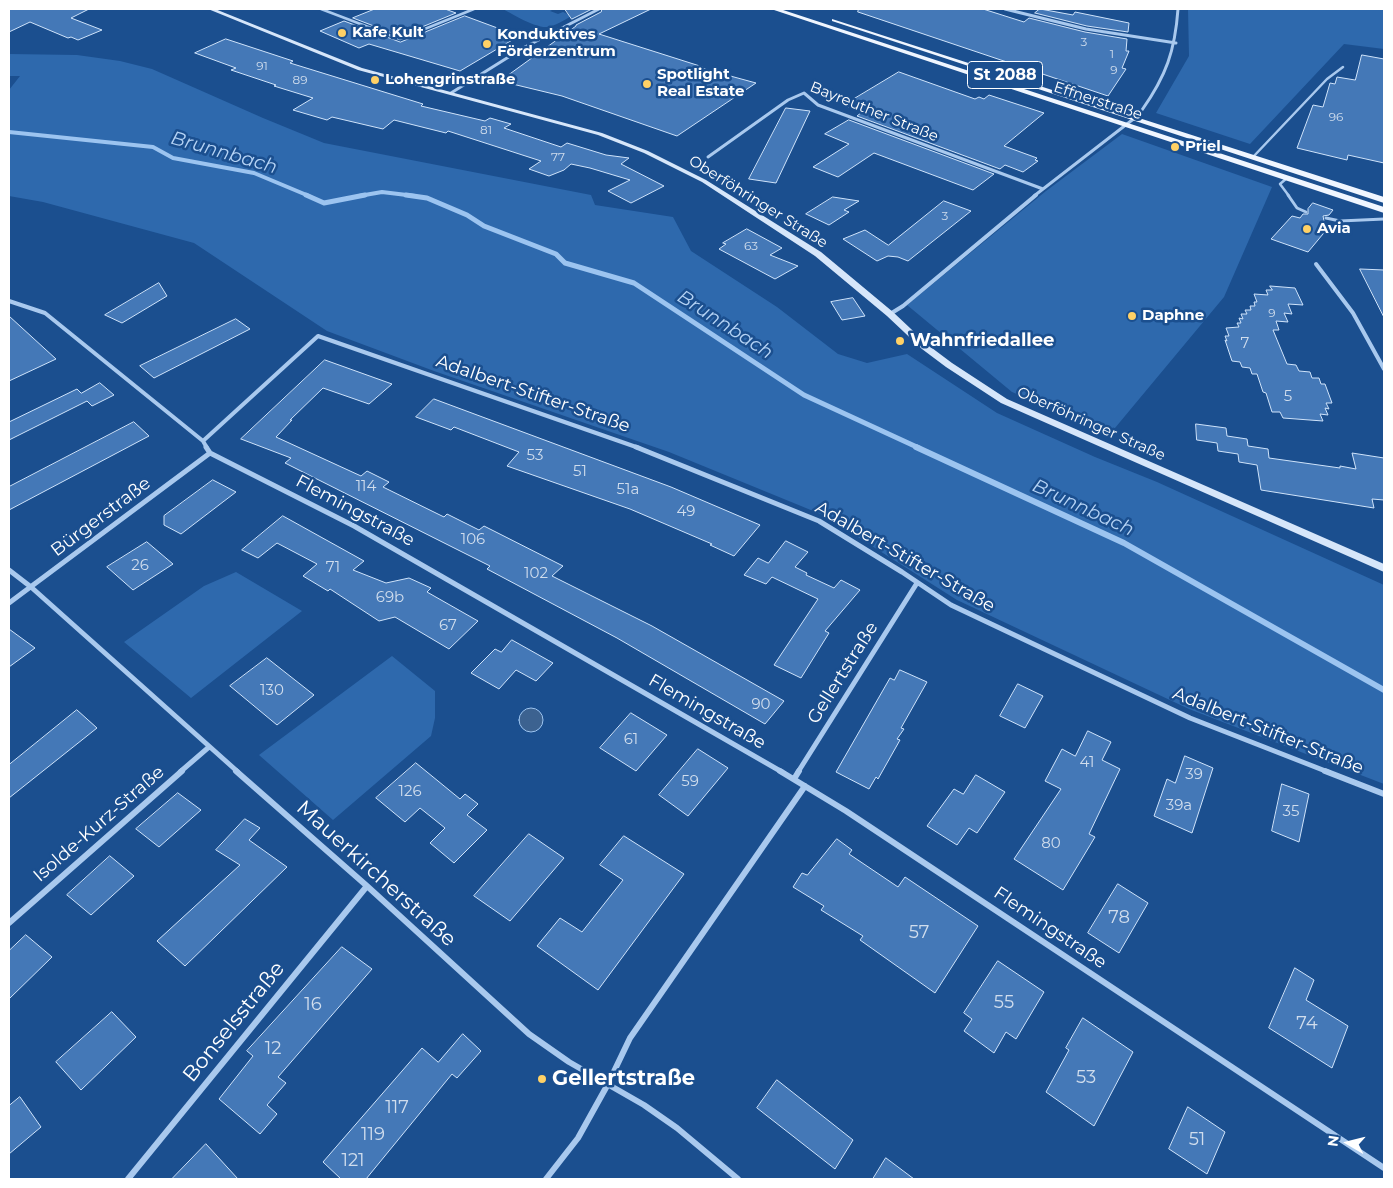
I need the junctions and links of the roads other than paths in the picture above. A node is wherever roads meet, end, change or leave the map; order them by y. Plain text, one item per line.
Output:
1 (211, 9) edge
2 (321, 9) edge
3 (474, 9) edge
4 (599, 9) edge
5 (774, 9) edge
6 (1005, 9) edge
7 (1023, 9) edge
8 (1178, 9) edge
9 (1018, 12) junction
10 (828, 18) dead end
11 (1176, 43) junction
12 (1343, 67) dead end
13 (451, 93) junction
14 (1139, 113) junction
15 (1127, 125) junction
16 (708, 157) dead end
17 (1253, 157) junction
18 (1287, 178) junction
19 (1043, 189) junction
20 (1384, 200) edge
21 (1384, 210) edge
22 (1306, 212) dead end
23 (1326, 218) dead end
24 (1384, 219) edge
25 (1316, 264) dead end
26 (9, 301) edge
27 (890, 314) junction
28 (1384, 369) edge
29 (203, 441) junction
30 (210, 453) junction
31 (1384, 568) edge
32 (9, 570) edge
33 (917, 583) junction
34 (31, 587) junction
35 (9, 603) edge
36 (209, 747) junction
37 (794, 779) junction
38 (805, 786) junction
39 (1384, 794) edge
40 (367, 886) junction
41 (9, 923) edge
42 (608, 1084) junction
43 (1384, 1168) edge
44 (128, 1179) edge
45 (546, 1179) edge
46 (738, 1179) edge

1 - 13 main road, Oberföhringer Straße
2 - 3 lane
4 - 13 street
5 - 15 main road, Effnerstraße
6 - 9 street
7 - 9 street
8 - 11 street
9 - 11 street
10 - 14 main road, Effnerstraße / St 2088
11 - 14 street
12 - 17 lane
13 - 27 main road, Oberföhringer Straße
14 - 15 street
14 - 17 main road, Effnerstraße / St 2088
15 - 18 main road, Effnerstraße
15 - 19 street
16 - 19 street, Bayreuther Straße
17 - 20 main road, Effnerstraße / St 2088
18 - 21 main road, Effnerstraße
18 - 22 lane
19 - 27 street
23 - 24 lane
25 - 28 street
26 - 29 street
27 - 31 main road, Oberföhringer Straße
29 - 30 street
29 - 33 street, Adalbert-Stifter-Straße
30 - 34 street, Bürgerstraße
30 - 37 street, Flemingstraße
32 - 34 street, Mauerkircherstraße
33 - 37 street, Gellertstraße
33 - 39 street, Adalbert-Stifter-Straße
34 - 35 street, Bürgerstraße
34 - 36 street, Mauerkircherstraße
36 - 40 street, Mauerkircherstraße
36 - 41 street, Isolde-Kurz-Straße
37 - 38 street, Flemingstraße
38 - 42 street
38 - 43 street, Flemingstraße
40 - 42 street, Mauerkircherstraße
40 - 44 street, Bonselsstraße
42 - 45 street
42 - 46 street, Mauerkircherstraße

